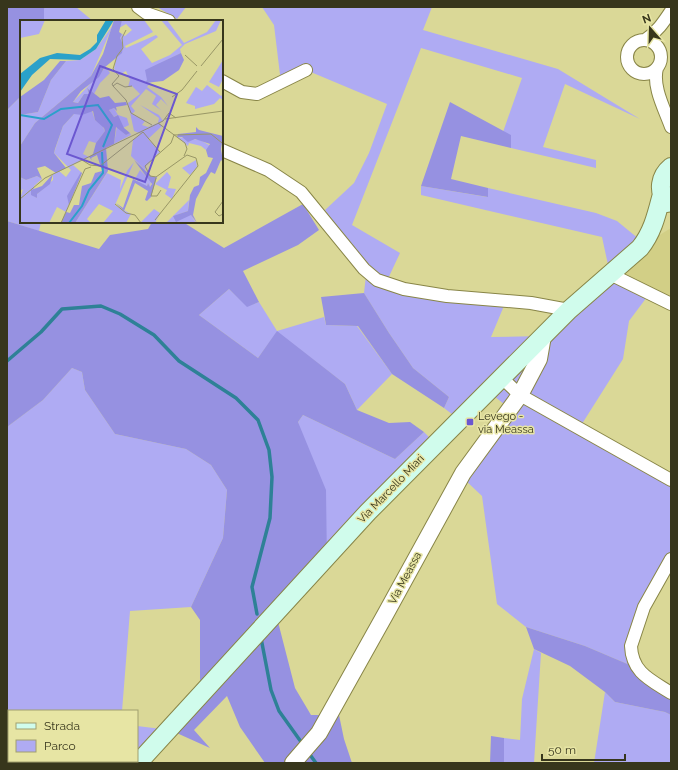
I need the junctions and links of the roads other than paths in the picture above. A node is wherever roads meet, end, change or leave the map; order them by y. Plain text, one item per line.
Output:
1 (138, 7) edge
2 (671, 11) edge
3 (166, 20) edge
4 (644, 40) junction
5 (657, 68) junction
6 (306, 70) dead end
7 (643, 74) junction
8 (223, 82) edge
9 (656, 85) junction
10 (671, 127) edge
11 (223, 150) edge
12 (671, 167) edge
13 (666, 200) edge
14 (671, 210) edge
15 (653, 226) junction
16 (610, 274) junction
17 (671, 304) edge
18 (569, 310) junction
19 (543, 336) junction
20 (502, 378) junction
21 (520, 395) junction
22 (671, 480) edge
23 (671, 558) edge
24 (671, 693) edge
25 (295, 761) edge
26 (138, 763) edge

1 - 3 street
2 - 4 street
4 - 5 street
4 - 7 street
5 - 7 street
5 - 9 street
6 - 8 street
7 - 9 street
9 - 10 street
11 - 18 street
12 - 13 main road, Via Marcello Miari
13 - 15 main road, Via Marcello Miari
14 - 15 main road, Via Marcello Miari
15 - 16 main road, Via Marcello Miari
16 - 17 street
16 - 18 main road, Via Marcello Miari
18 - 19 main road, Via Marcello Miari
19 - 20 main road, Via Marcello Miari
19 - 21 street, Via Meassa
20 - 21 street
20 - 26 main road, Via Marcello Miari
21 - 22 street
21 - 25 street, Via Meassa
23 - 24 street

